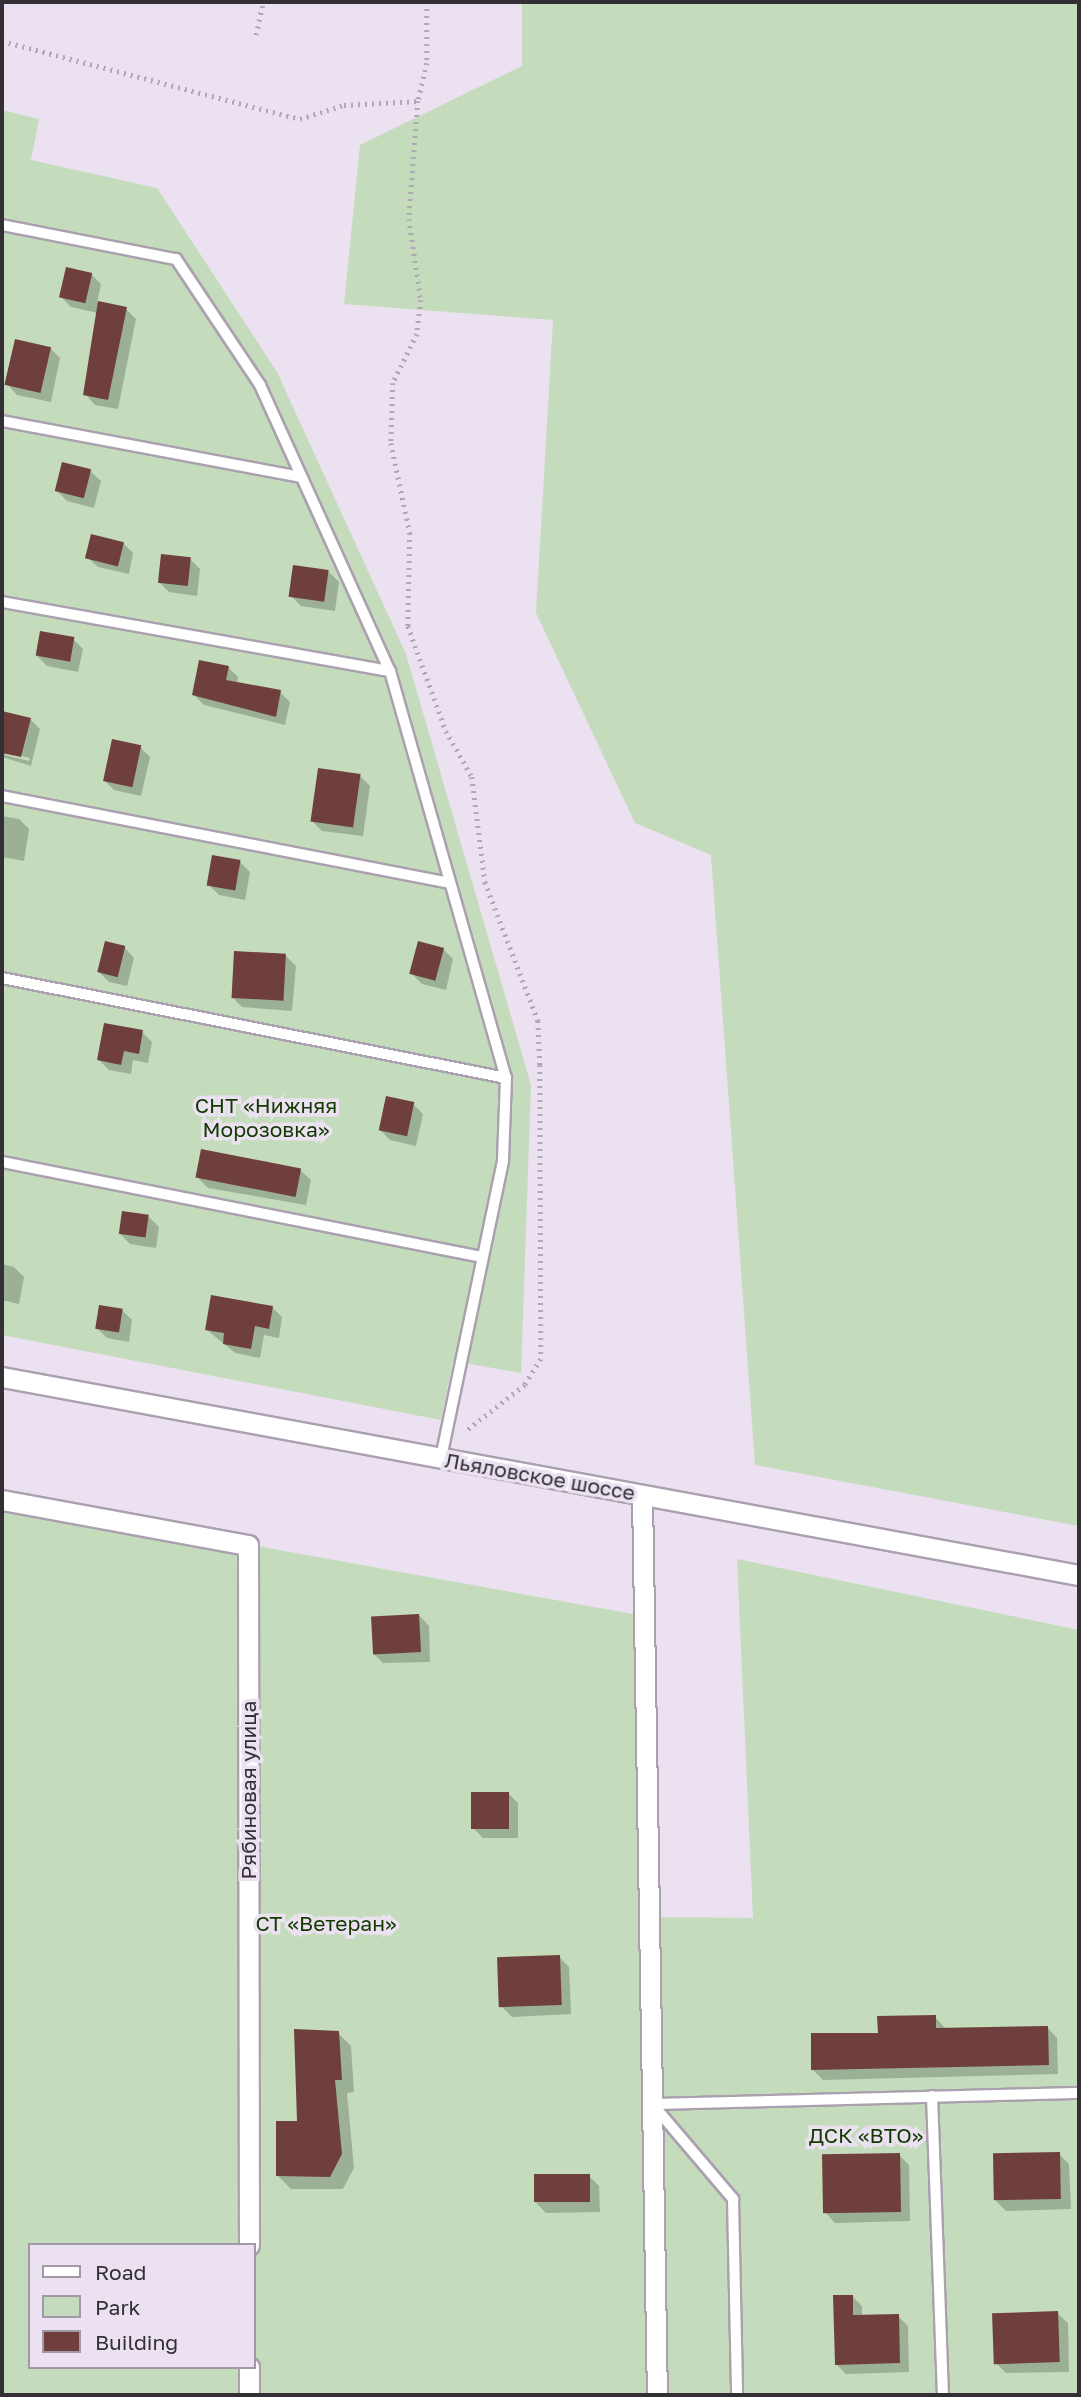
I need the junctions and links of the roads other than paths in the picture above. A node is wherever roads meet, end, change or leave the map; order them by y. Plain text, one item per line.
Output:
1 (2, 225) edge
2 (2, 421) edge
3 (301, 477) junction
4 (2, 602) edge
5 (390, 671) junction
6 (2, 796) edge
7 (450, 883) junction
8 (2, 978) edge
9 (506, 1078) junction
10 (2, 1162) edge
11 (483, 1258) junction
12 (2, 1377) edge
13 (440, 1458) junction
14 (642, 1495) junction
15 (2, 1500) edge
16 (1079, 1575) edge
17 (1079, 2092) edge
18 (932, 2096) junction
19 (652, 2104) junction
20 (249, 2243) edge
21 (249, 2369) edge
22 (249, 2395) edge
23 (657, 2395) edge
24 (737, 2395) edge
25 (943, 2395) edge

1 - 3 lane
2 - 3 lane
3 - 5 lane
4 - 5 lane
5 - 7 lane
6 - 7 lane
7 - 9 lane
8 - 9 lane
9 - 11 lane
10 - 11 lane
11 - 13 lane
12 - 13 street, Льяловское шоссе
13 - 14 street, Льяловское шоссе
14 - 16 street, Льяловское шоссе
14 - 19 street
15 - 20 street, Рябиновая улица
17 - 18 lane
18 - 19 lane
18 - 25 lane
19 - 23 street
19 - 24 lane
21 - 22 street

